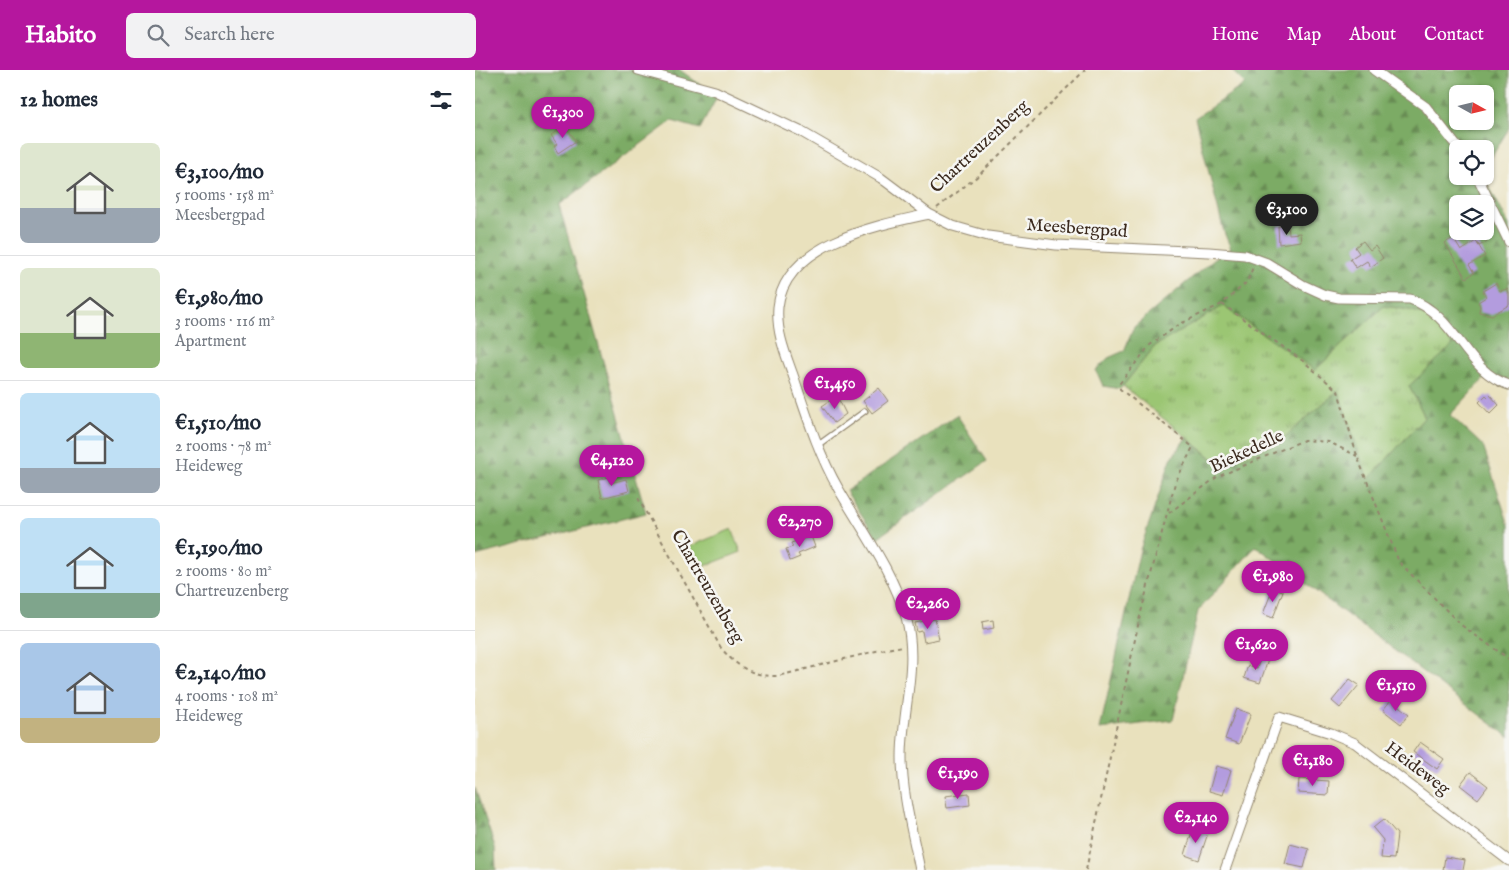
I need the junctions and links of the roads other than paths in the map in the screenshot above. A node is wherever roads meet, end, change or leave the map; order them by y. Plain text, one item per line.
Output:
1 (638, 70) edge
2 (1374, 70) edge
3 (1452, 140) edge
4 (1481, 185) edge
5 (929, 214) junction
6 (1509, 242) edge
7 (1509, 385) edge
8 (865, 411) dead end
9 (818, 445) junction
10 (1509, 861) edge
11 (921, 870) edge
12 (1225, 870) edge

1 - 5 street, Meesbergpad
2 - 3 street
4 - 6 street
5 - 7 street, Meesbergpad
5 - 9 street, Chartreuzenberg
8 - 9 lane
9 - 11 street, Chartreuzenberg
10 - 12 street, Heideweg

